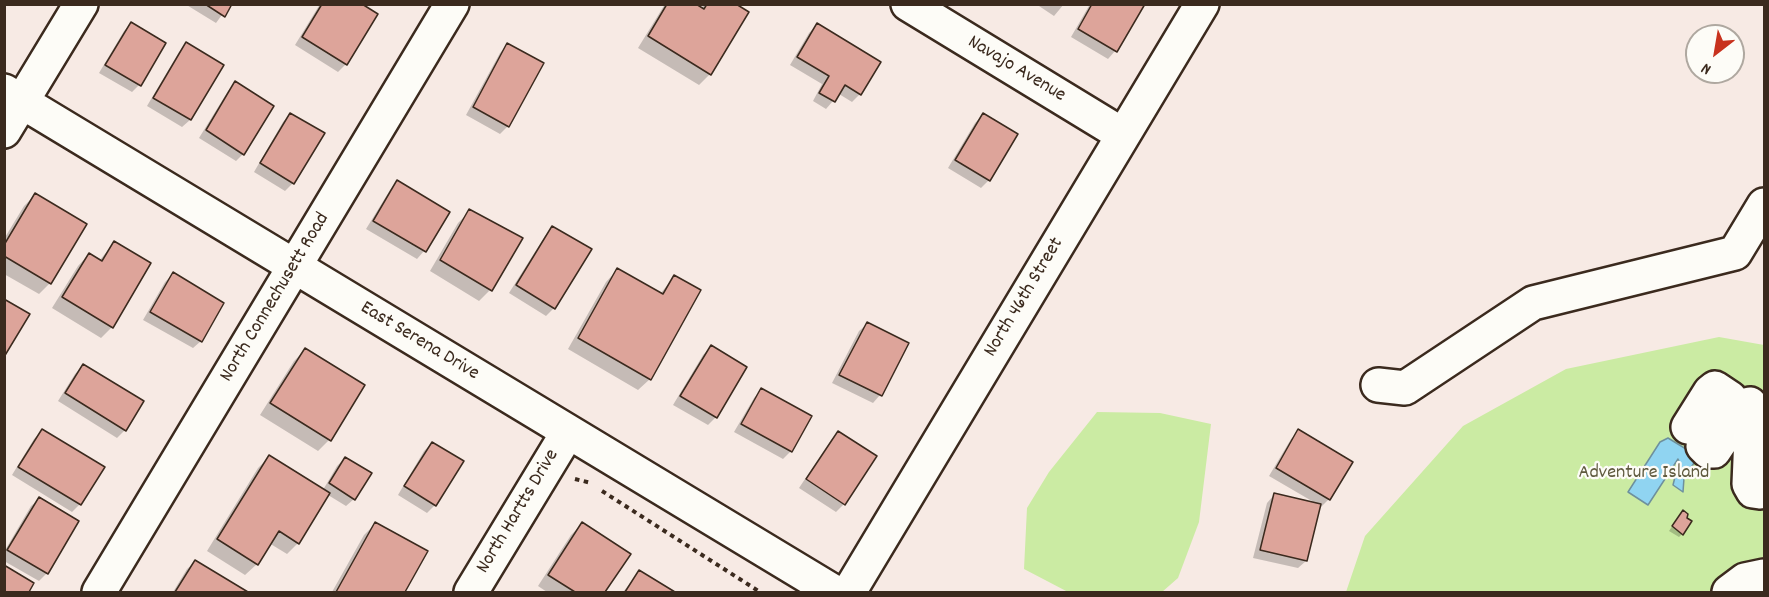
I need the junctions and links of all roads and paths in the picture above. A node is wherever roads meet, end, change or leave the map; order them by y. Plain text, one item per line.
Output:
1 (81, 4) edge
2 (452, 4) edge
3 (909, 4) edge
4 (1202, 4) edge
5 (13, 96) edge
6 (4, 131) edge
7 (1123, 135) junction
8 (1764, 205) edge
9 (295, 267) junction
10 (1377, 385) dead end
11 (1688, 427) dead end
12 (568, 432) junction
13 (568, 478) dead end
14 (1764, 489) edge
15 (1764, 576) edge
16 (99, 592) edge
17 (471, 592) edge
18 (760, 592) edge
19 (834, 592) edge
20 (849, 592) edge
21 (1729, 592) edge

1 - 5 street
2 - 9 street, North Connechusett Road
3 - 7 street, Navajo Avenue
4 - 7 street, North 46th Street
5 - 6 street
5 - 9 street, East Serena Drive
7 - 20 street, North 46th Street
8 - 10 street
9 - 12 street, East Serena Drive
9 - 16 street, North Connechusett Road
11 - 14 street
12 - 17 street, North Hartts Drive
12 - 19 street, East Serena Drive
13 - 18 path
15 - 21 street

